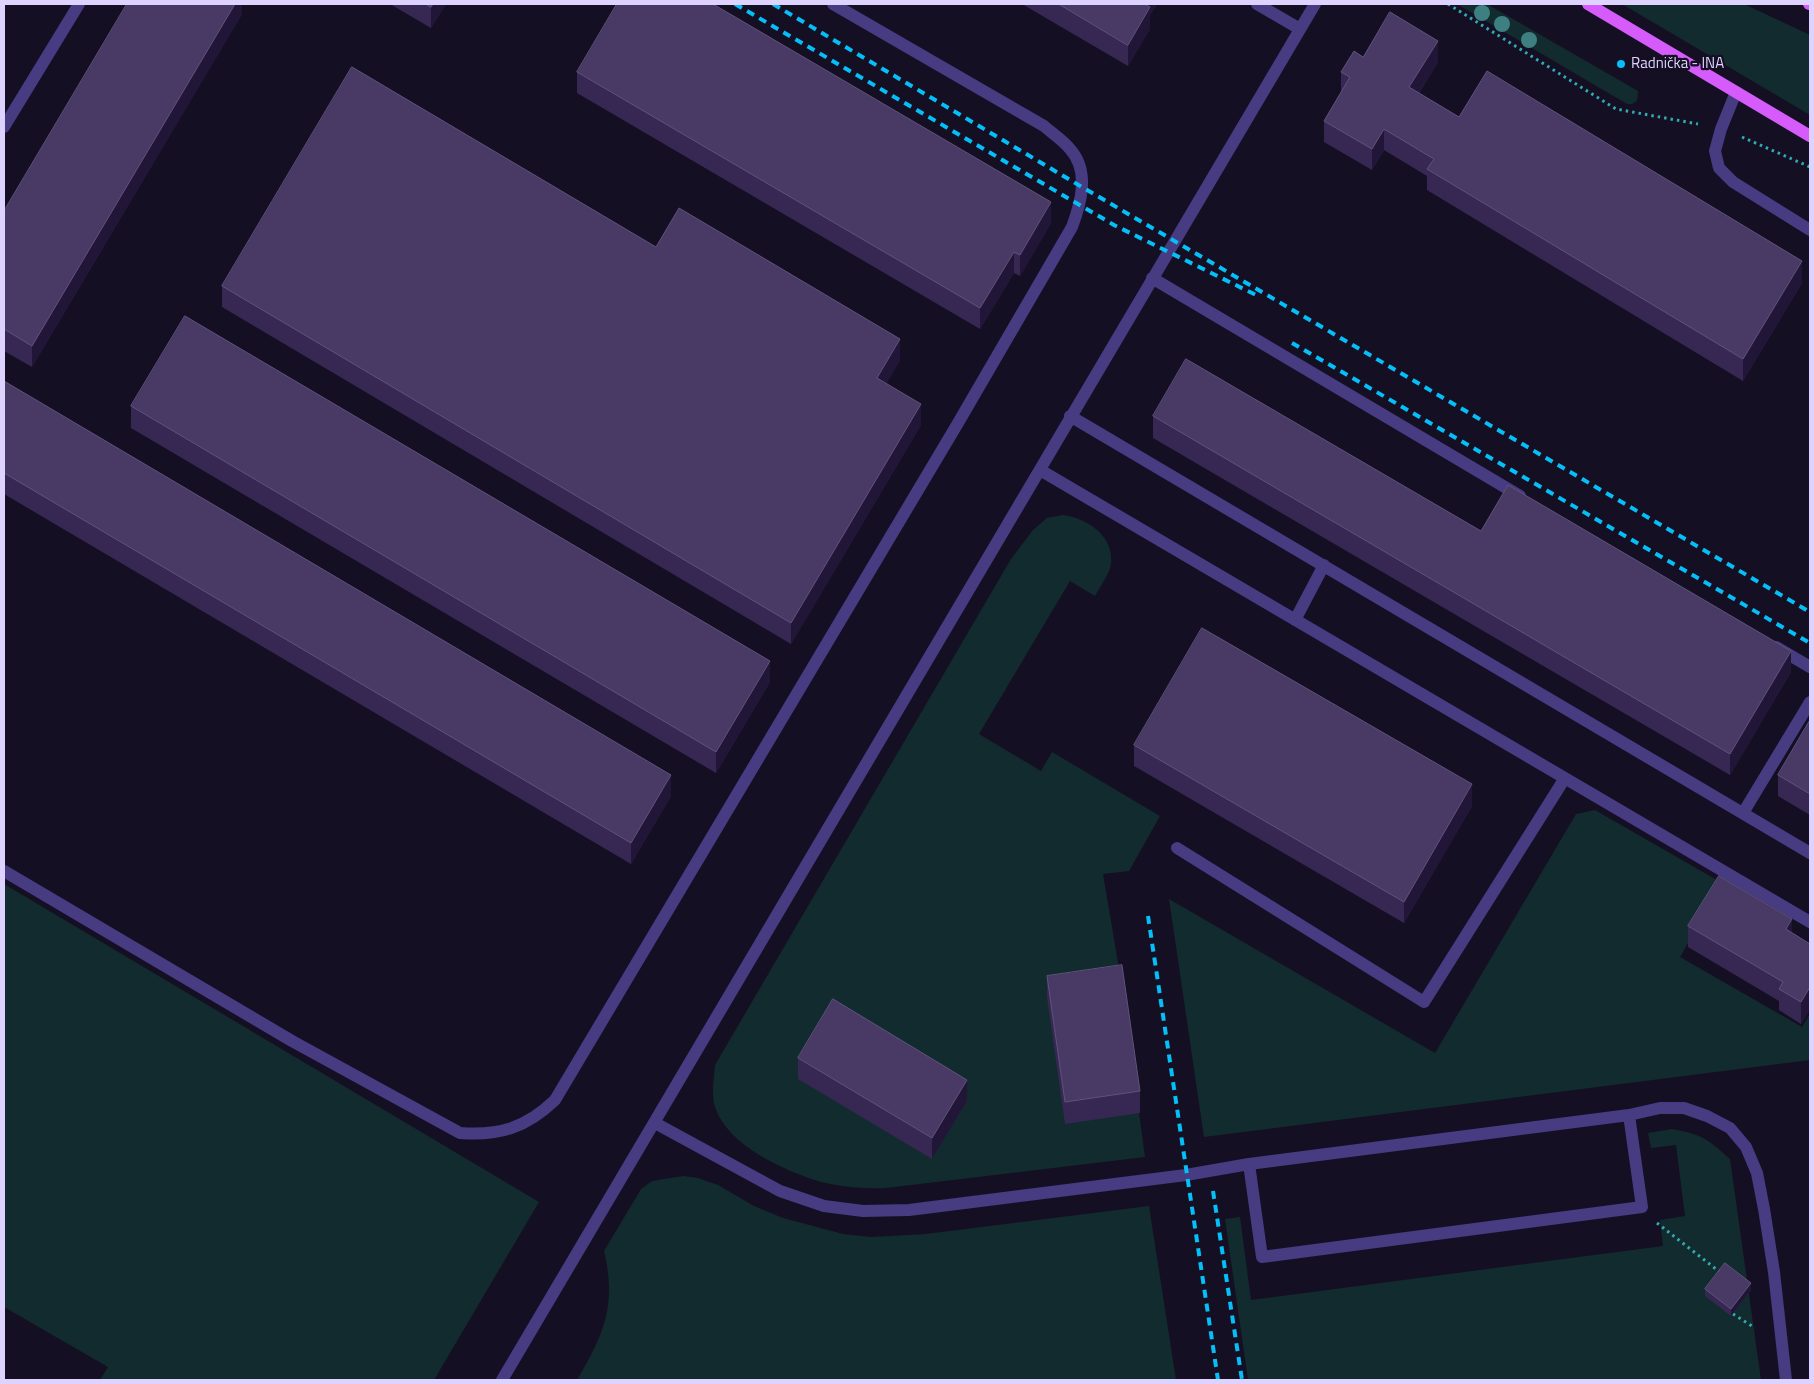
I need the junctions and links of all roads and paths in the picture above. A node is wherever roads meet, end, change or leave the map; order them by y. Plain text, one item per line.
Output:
1 (78, 4) edge
2 (833, 4) edge
3 (1257, 4) edge
4 (1315, 4) edge
5 (1448, 4) edge
6 (1588, 4) edge
7 (1300, 30) junction
8 (1736, 92) junction
9 (1693, 123) dead end
10 (4, 127) edge
11 (1740, 136) dead end
12 (1810, 136) edge
13 (1810, 168) edge
14 (1810, 230) edge
15 (1152, 278) junction
16 (1070, 416) junction
17 (1040, 470) junction
18 (1528, 501) edge
19 (1324, 566) junction
20 (1295, 620) junction
21 (1768, 642) edge
22 (1810, 667) edge
23 (1810, 702) edge
24 (1565, 778) junction
25 (1743, 814) junction
26 (1177, 848) dead end
27 (1810, 853) edge
28 (4, 871) edge
29 (1810, 922) edge
30 (1630, 1115) junction
31 (655, 1123) junction
32 (1249, 1164) junction
33 (1633, 1208) junction
34 (1722, 1274) edge
35 (502, 1380) edge
36 (1786, 1380) edge

1 - 10 street
2 - 28 street
3 - 7 street
4 - 7 street
5 - 9 path
6 - 8 main road
7 - 15 street
8 - 12 main road
8 - 14 street
11 - 13 path
15 - 16 street
15 - 18 street
16 - 17 street
16 - 19 street
17 - 20 street
17 - 31 street
19 - 20 street
19 - 25 street
20 - 24 street
21 - 22 street
23 - 25 street
24 - 26 street
24 - 29 street
25 - 27 street
30 - 32 street
30 - 33 street
30 - 36 street
31 - 32 street
31 - 35 street
32 - 33 street
33 - 34 path

